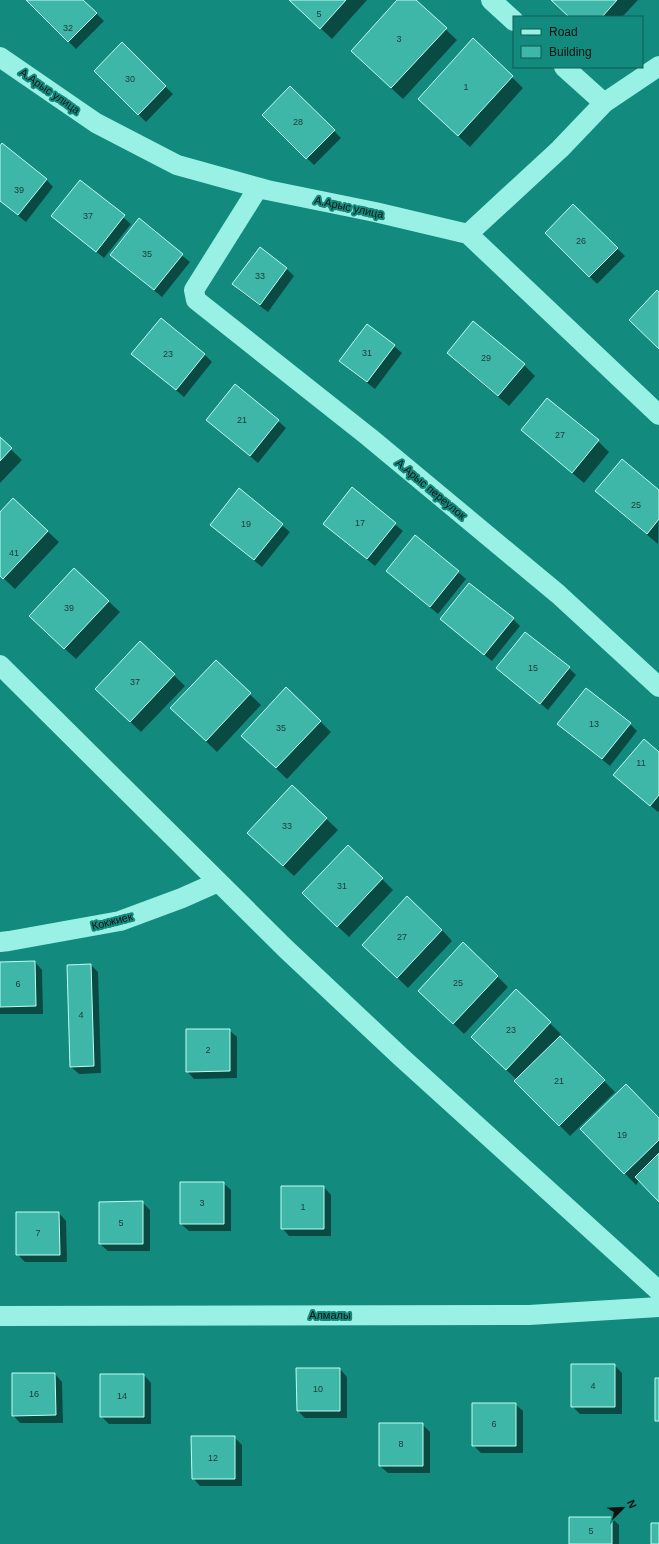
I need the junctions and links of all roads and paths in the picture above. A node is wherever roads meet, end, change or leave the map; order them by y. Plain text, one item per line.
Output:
1 (491, 0) edge
2 (513, 20) edge
3 (0, 57) edge
4 (659, 66) edge
5 (565, 68) edge
6 (604, 103) junction
7 (258, 188) junction
8 (468, 234) junction
9 (659, 415) edge
10 (0, 665) edge
11 (659, 687) edge
12 (218, 882) junction
13 (0, 942) edge
14 (659, 1291) edge
15 (659, 1307) edge
16 (0, 1316) edge

1 - 2 street
3 - 7 street, А.Арыс улица
4 - 6 street
5 - 6 street
6 - 8 street
7 - 8 street, А.Арыс улица
7 - 11 street, А.Арыс переулок
8 - 9 street
10 - 12 street
12 - 13 street, Кокжиек
12 - 14 street
15 - 16 street, Алмалы

